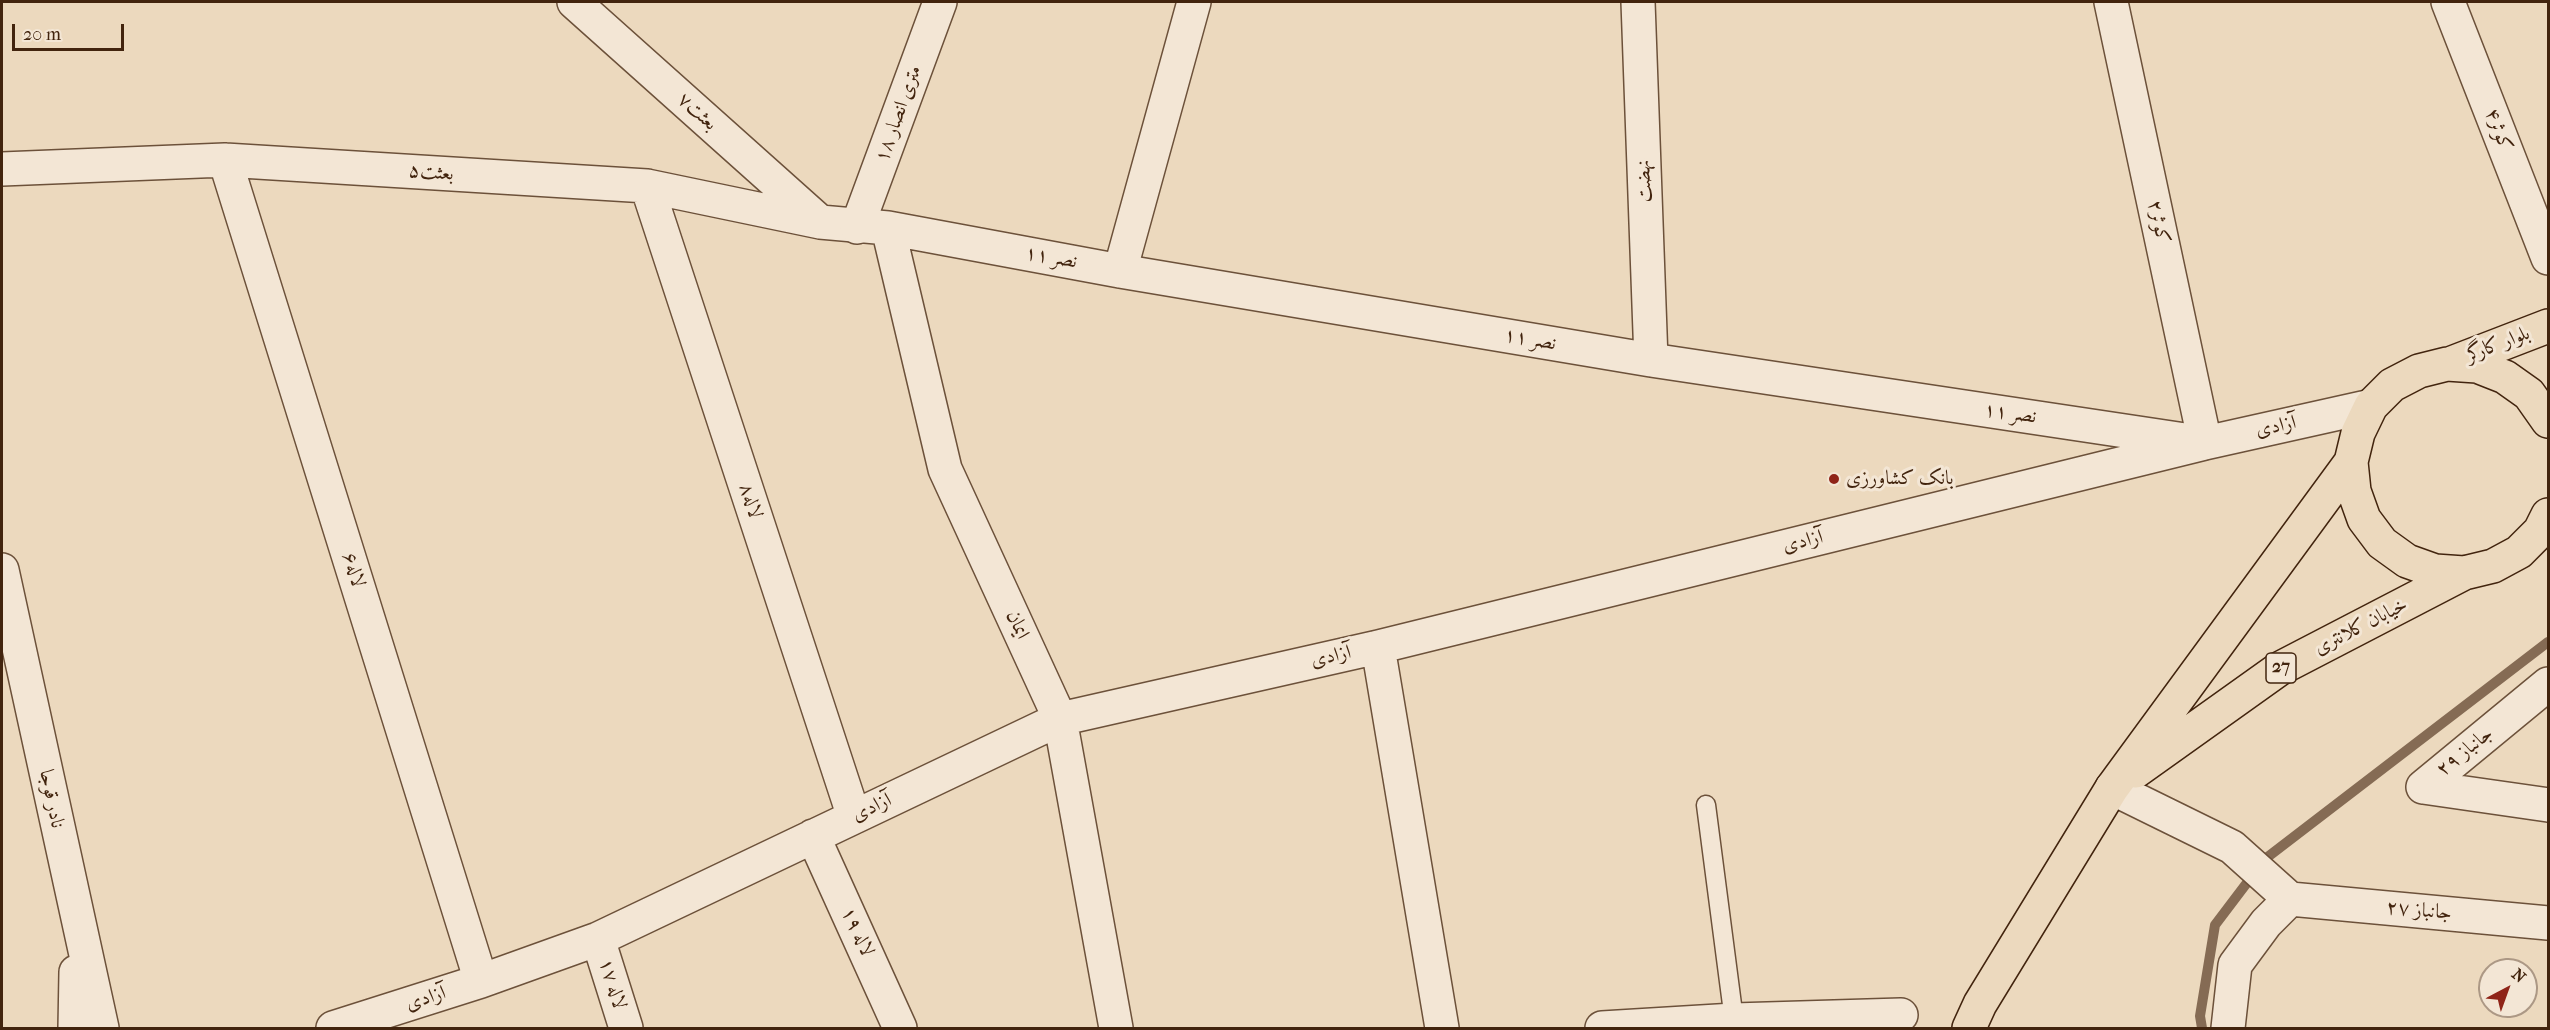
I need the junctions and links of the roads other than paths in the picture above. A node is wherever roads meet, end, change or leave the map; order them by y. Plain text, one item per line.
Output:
1 (574, 2) edge
2 (940, 2) edge
3 (1194, 2) edge
4 (1638, 2) edge
5 (2111, 2) edge
6 (2448, 2) edge
7 (225, 160) junction
8 (2, 169) edge
9 (647, 186) junction
10 (820, 222) junction
11 (873, 228) junction
12 (2548, 258) edge
13 (1120, 271) junction
14 (2548, 326) edge
15 (1651, 360) junction
16 (2448, 364) junction
17 (2371, 406) junction
18 (2548, 421) edge
19 (2205, 443) junction
20 (2351, 462) junction
21 (2546, 527) edge
22 (2, 570) edge
23 (2464, 573) junction
24 (1378, 647) junction
25 (2548, 684) edge
26 (1060, 719) junction
27 (2112, 788) junction
28 (1706, 805) dead end
29 (2548, 805) edge
30 (854, 817) junction
31 (813, 836) junction
32 (2290, 899) junction
33 (76, 913) junction
34 (2548, 922) edge
35 (598, 939) junction
36 (481, 981) junction
37 (1901, 1015) dead end
38 (1734, 1020) junction
39 (75, 1029) edge
40 (102, 1029) edge
41 (333, 1029) edge
42 (626, 1029) edge
43 (900, 1029) edge
44 (1116, 1029) edge
45 (1442, 1029) edge
46 (1602, 1029) edge
47 (1969, 1029) edge
48 (2228, 1029) edge

1 - 10 street, بعثت۷
2 - 11 street, ۱۸ متری انصار
3 - 13 street
4 - 15 street, نهضت
5 - 19 street, کوثر۲
6 - 12 street, کوثر۴
7 - 8 street, بعثت۵
7 - 9 street, بعثت۵
7 - 36 street, لاله۶
9 - 10 street, بعثت۵
9 - 30 street, لاله۸
10 - 11 street, بعثت۵
11 - 13 street, نصر ۱۱
11 - 26 street, ایمان
13 - 15 street, نصر ۱۱
14 - 16 main road, بلوار کارگر / 27
15 - 19 street, نصر ۱۱
16 - 17 main road, 27
16 - 18 main road, 27
17 - 19 street, آزادی
17 - 20 main road, 27
19 - 24 street, آزادی
20 - 23 main road, 27
20 - 27 main road, خیابان کلانتری / 27
21 - 23 main road, 27
22 - 33 street, نادر قوجا
23 - 27 main road, خیابان کلانتری / 27
24 - 26 street, آزادی
24 - 45 street
25 - 29 street, جانباز ۲۹
26 - 30 street, آزادی
26 - 44 street, ایمان
27 - 32 street
27 - 47 main road, خیابان کلانتری / 27
28 - 38 lane
30 - 31 street, آزادی
31 - 35 street, آزادی
31 - 43 street, لاله ۱۹
32 - 34 street, جانباز ۲۷
32 - 48 street
33 - 39 street
33 - 40 street, نادر قوجا
35 - 36 street, آزادی
35 - 42 street, لاله ۱۷
36 - 41 street, آزادی
37 - 38 street
38 - 46 street

